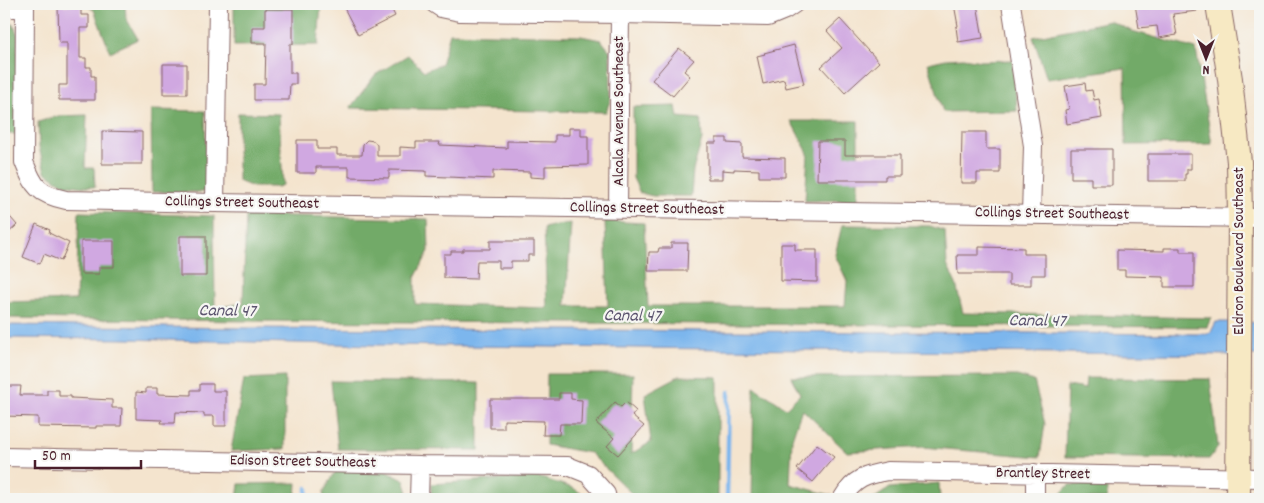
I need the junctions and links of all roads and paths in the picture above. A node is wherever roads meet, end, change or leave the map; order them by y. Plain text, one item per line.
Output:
1 (218, 4) edge
2 (435, 4) edge
3 (794, 4) edge
4 (1011, 4) edge
5 (1218, 4) edge
6 (25, 6) edge
7 (4, 8) edge
8 (620, 14) junction
9 (215, 203) junction
10 (618, 208) junction
11 (1031, 214) junction
12 (1250, 217) edge
13 (4, 456) edge
14 (420, 465) junction
15 (1035, 473) junction
16 (1245, 485) edge
17 (847, 492) edge
18 (419, 499) edge
19 (607, 499) edge
20 (1035, 499) edge

1 - 9 street
2 - 8 street
3 - 8 street
4 - 11 street
5 - 12 street, Eldron Boulevard Southeast
6 - 7 street
6 - 9 street, Collings Street Southeast
8 - 10 street, Alcala Avenue Southeast
9 - 10 street, Collings Street Southeast
10 - 11 street, Collings Street Southeast
11 - 12 street, Collings Street Southeast
12 - 16 street, Eldron Boulevard Southeast
13 - 14 street, Edison Street Southeast
14 - 18 street
14 - 19 street, Edison Street Southeast
15 - 16 street, Brantley Street
15 - 17 street, Brantley Street
15 - 20 street

